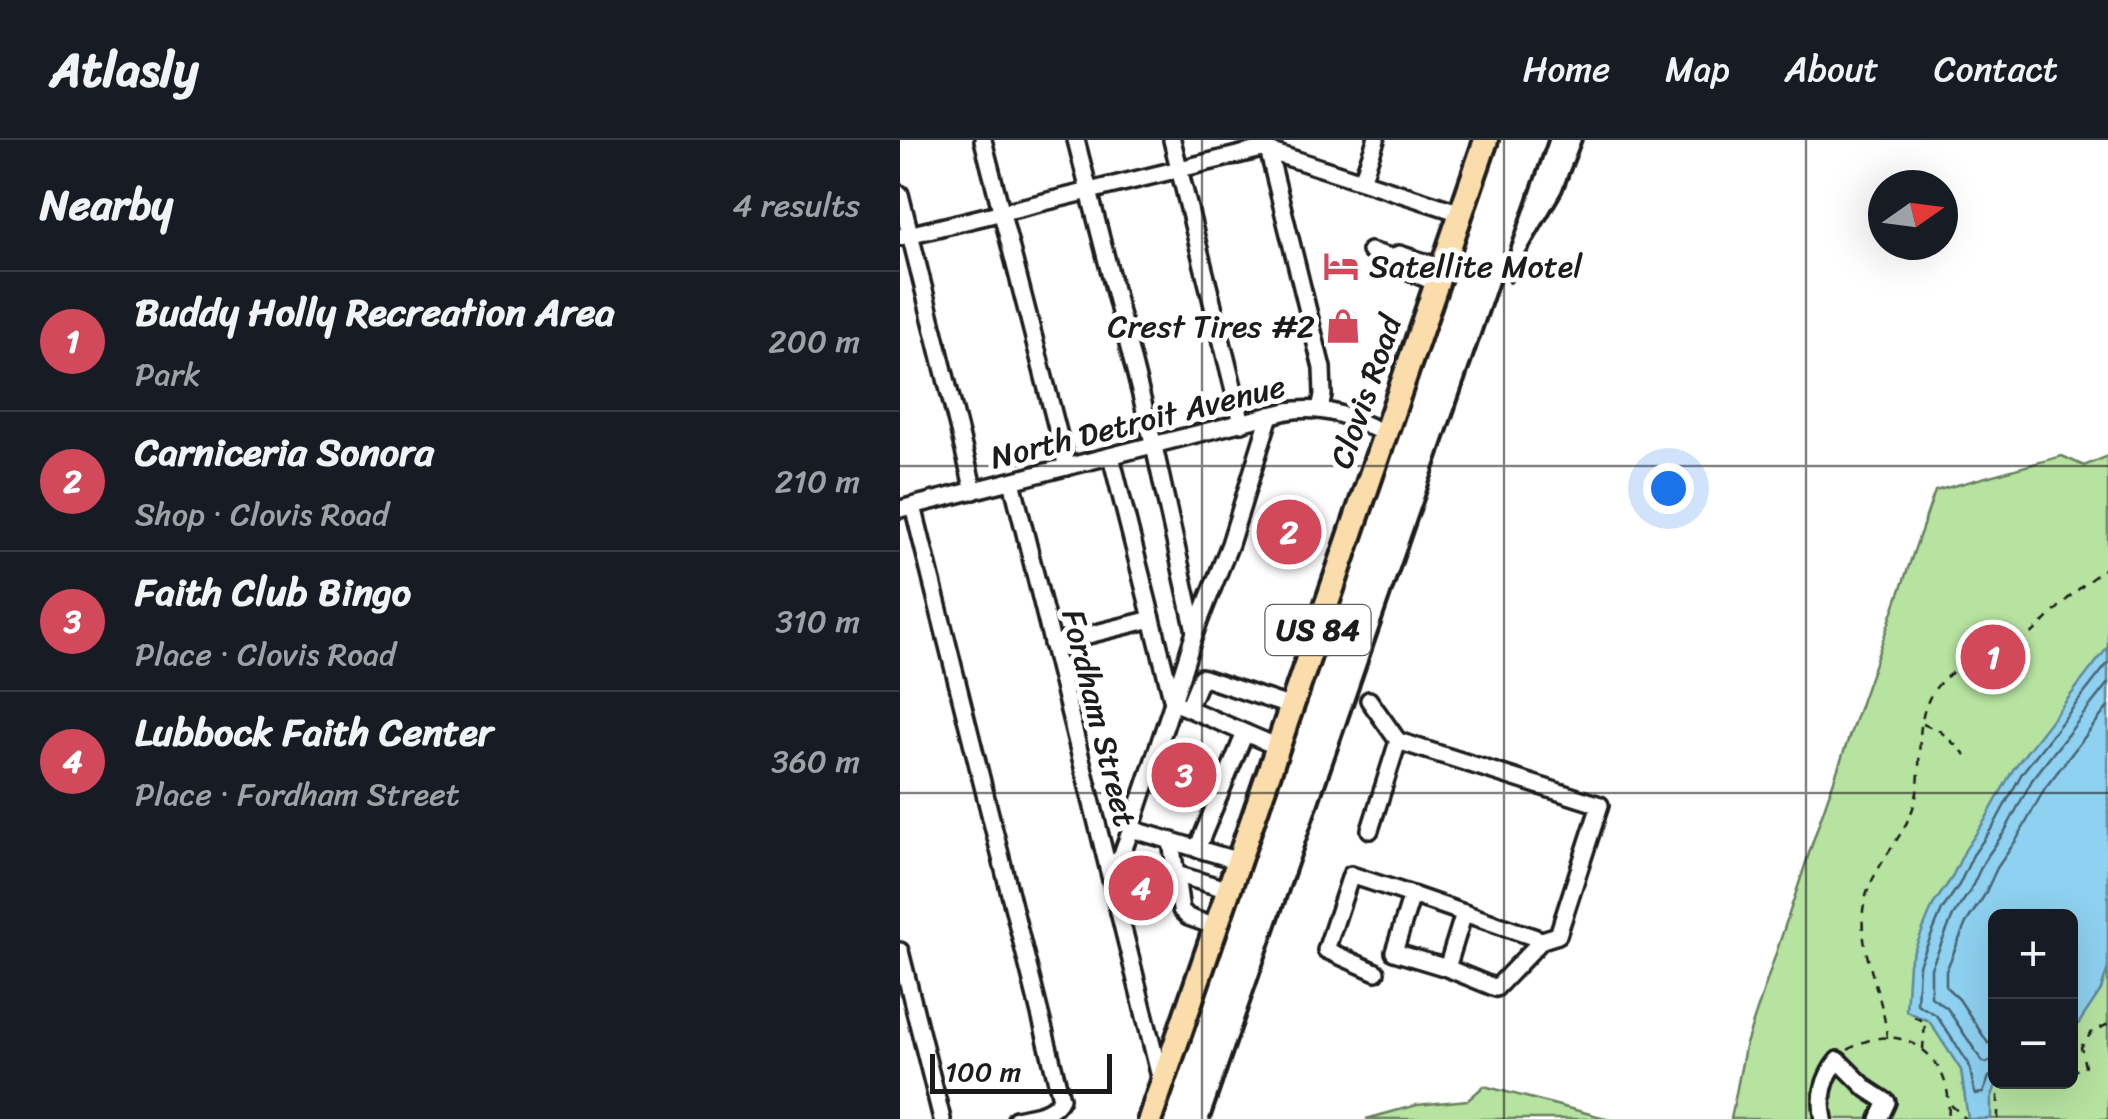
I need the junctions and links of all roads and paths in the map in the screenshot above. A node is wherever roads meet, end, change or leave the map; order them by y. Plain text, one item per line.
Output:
1 (983, 140) edge
2 (1076, 140) edge
3 (1172, 140) edge
4 (1376, 140) edge
5 (1486, 140) edge
6 (1268, 143) edge
7 (1179, 169) junction
8 (1362, 180) junction
9 (1089, 190) junction
10 (900, 194) edge
11 (1002, 212) junction
12 (1461, 213) junction
13 (905, 236) edge
14 (1370, 251) dead end
15 (1440, 275) junction
16 (1320, 409) junction
17 (1270, 415) junction
18 (1242, 422) junction
19 (1386, 434) junction
20 (1154, 446) junction
21 (1110, 456) junction
22 (1066, 468) junction
23 (1012, 481) junction
24 (974, 491) junction
25 (906, 508) edge
26 (2108, 566) edge
27 (1152, 619) junction
28 (1195, 632) junction
29 (1052, 644) junction
30 (1369, 700) dead end
31 (1180, 705) junction
32 (1292, 708) junction
33 (1922, 723) junction
34 (1245, 733) junction
35 (1398, 741) junction
36 (1278, 748) junction
37 (1966, 755) dead end
38 (1131, 828) junction
39 (1370, 830) dead end
40 (1171, 841) junction
41 (1197, 849) junction
42 (1238, 862) junction
43 (1108, 868) junction
44 (1176, 874) junction
45 (1228, 890) junction
46 (1412, 895) junction
47 (1464, 913) junction
48 (1216, 927) junction
49 (1542, 940) junction
50 (900, 952) edge
51 (1447, 968) junction
52 (1376, 972) dead end
53 (1914, 1017) dead end
54 (2108, 1024) edge
55 (1887, 1038) junction
56 (1923, 1050) junction
57 (1838, 1060) junction
58 (2078, 1069) edge
59 (1162, 1085) junction
60 (2001, 1089) edge
61 (1950, 1104) junction
62 (942, 1119) edge
63 (1016, 1119) edge
64 (1150, 1119) edge
65 (1824, 1119) edge
66 (1879, 1119) edge
67 (1948, 1119) edge
68 (1966, 1119) edge
69 (1998, 1119) edge

1 - 11 street
2 - 9 street
3 - 7 street
4 - 8 street
5 - 12 highway, Clovis Road / US 84
6 - 7 street
6 - 8 street
6 - 16 street
7 - 9 street
7 - 18 street
8 - 12 street
9 - 11 street
9 - 20 street
10 - 13 street
11 - 13 street
11 - 22 street
12 - 15 highway, Clovis Road / US 84
13 - 24 street
14 - 15 street
15 - 19 highway, Clovis Road / US 84
16 - 17 street, North Detroit Avenue
16 - 19 street, North Detroit Avenue
17 - 18 street, North Detroit Avenue
17 - 28 street
18 - 20 street, North Detroit Avenue
19 - 32 highway, Clovis Road / US 84
20 - 21 street, North Detroit Avenue
20 - 28 street
21 - 22 street, North Detroit Avenue
21 - 27 street
22 - 23 street, North Detroit Avenue
23 - 24 street, North Detroit Avenue
23 - 29 street, Fordham Street
24 - 25 street, North Detroit Avenue
25 - 63 street
26 - 33 path
27 - 29 street
27 - 31 street
28 - 31 street
29 - 43 street, Fordham Street
30 - 35 street
31 - 32 street
31 - 34 street
31 - 38 street
32 - 36 highway, Clovis Road / US 84
33 - 37 path
33 - 55 path
34 - 36 street
34 - 41 street
35 - 39 street
35 - 49 street
36 - 42 highway, Clovis Road / US 84
38 - 40 street
38 - 43 street
40 - 41 street
40 - 44 street
41 - 42 street
42 - 45 highway, Clovis Road / US 84
43 - 59 street, Fordham Street
44 - 45 street
44 - 48 street
45 - 48 highway, Clovis Road / US 84
46 - 47 street
46 - 51 street
46 - 52 street
47 - 49 street
47 - 51 street
48 - 59 highway, Clovis Road / US 84
49 - 51 street
50 - 62 street
53 - 56 path
54 - 58 path
55 - 56 path
55 - 57 path
56 - 61 path
57 - 65 street
57 - 66 street
59 - 64 highway, Clovis Road / US 84
60 - 69 path
61 - 67 path
61 - 68 path

